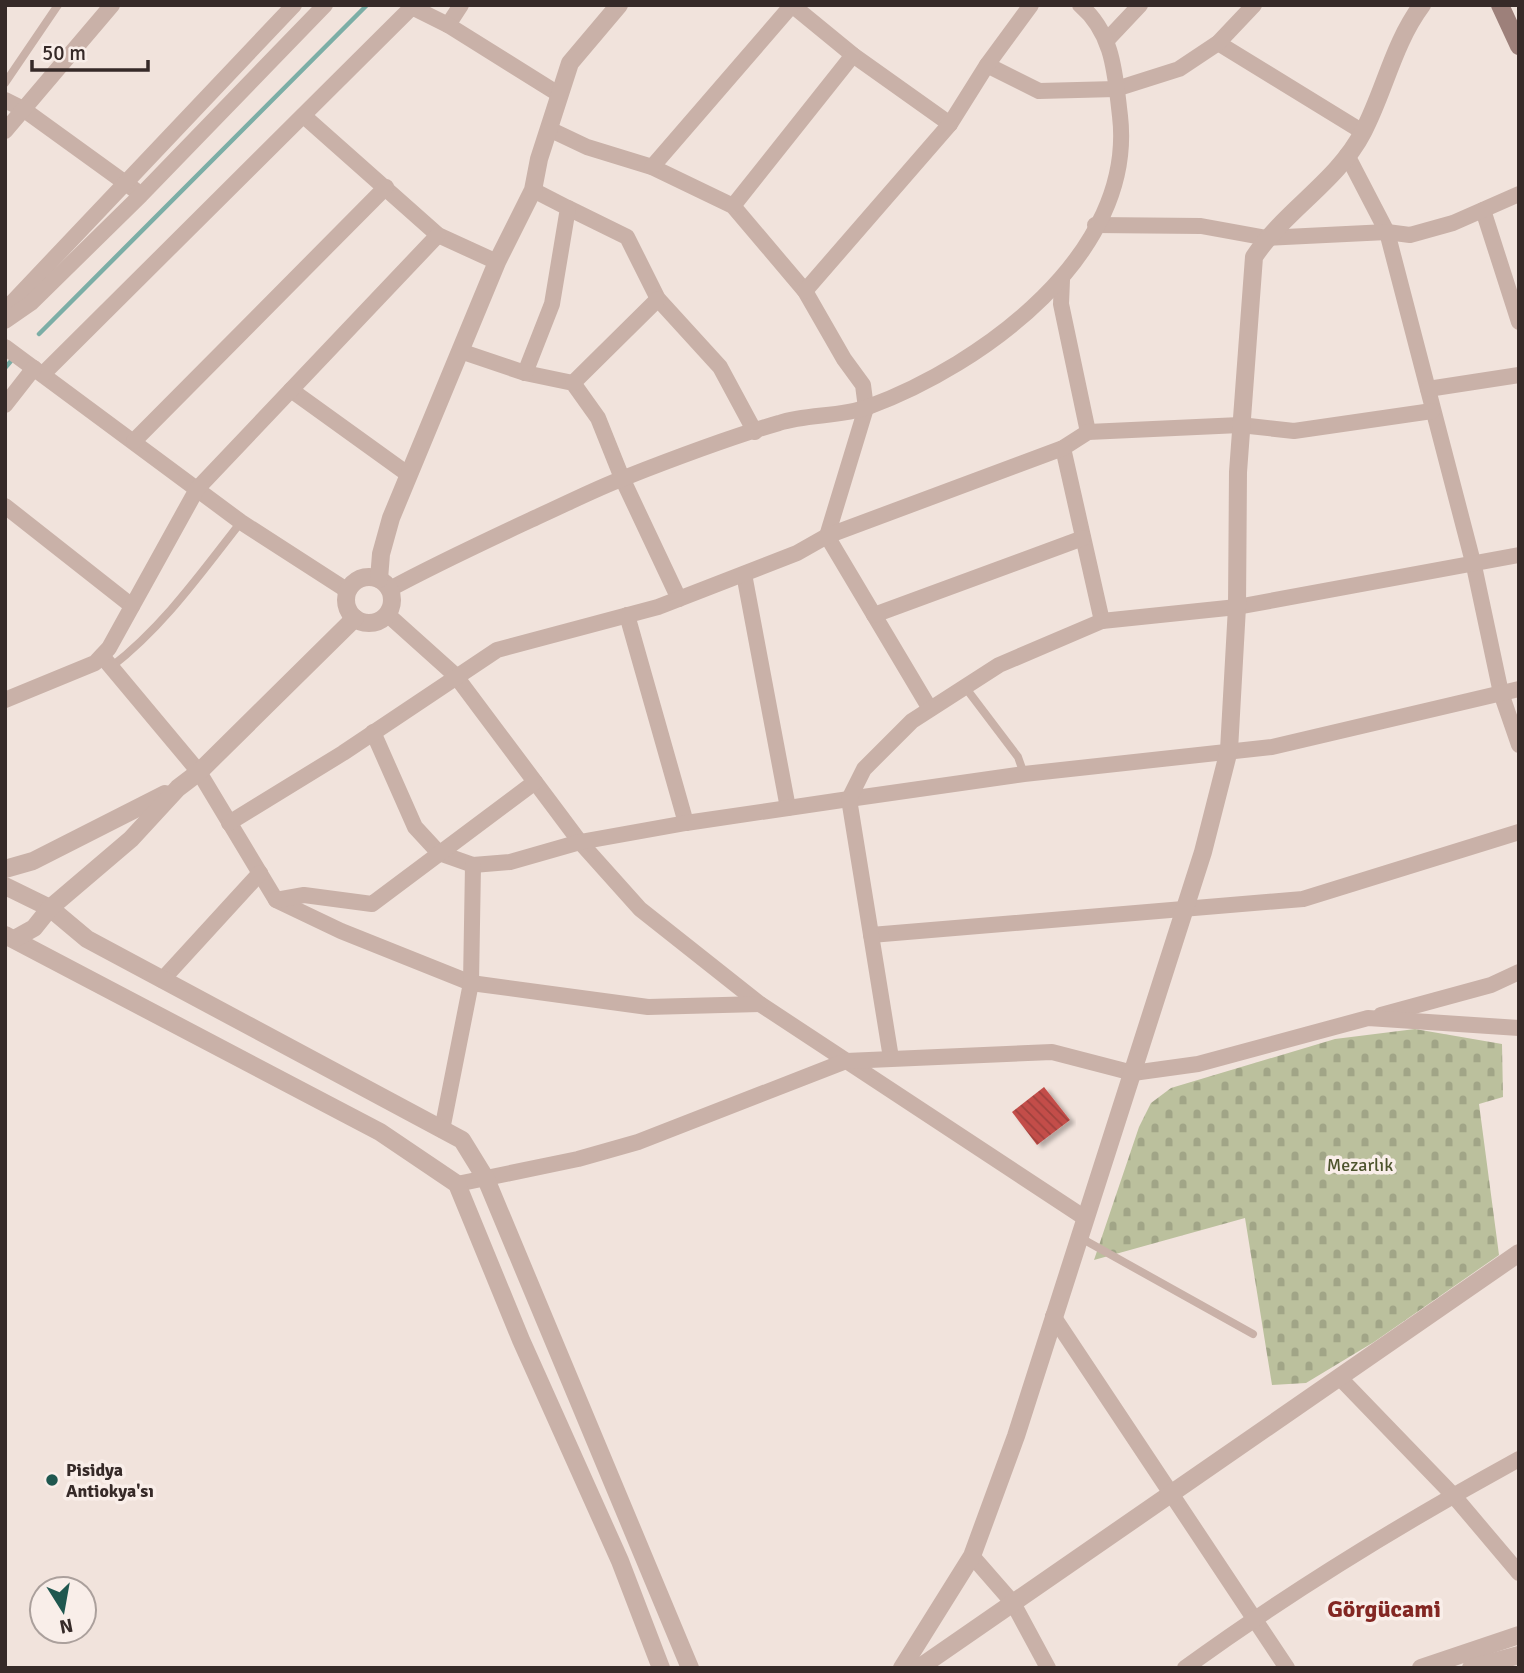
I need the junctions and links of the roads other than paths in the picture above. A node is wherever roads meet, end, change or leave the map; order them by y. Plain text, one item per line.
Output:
1 (58, 5) edge
2 (112, 5) edge
3 (294, 5) edge
4 (325, 5) edge
5 (461, 5) edge
6 (619, 5) edge
7 (792, 5) edge
8 (1031, 5) edge
9 (1080, 5) edge
10 (1140, 5) edge
11 (1254, 5) edge
12 (1422, 5) edge
13 (1500, 5) edge
14 (448, 25) junction
15 (1107, 40) junction
16 (1218, 43) junction
17 (1519, 46) edge
18 (853, 55) junction
19 (987, 65) junction
20 (5, 83) edge
21 (1116, 89) junction
22 (560, 95) junction
23 (5, 100) edge
24 (23, 109) junction
25 (304, 117) junction
26 (950, 124) junction
27 (549, 129) junction
28 (5, 131) edge
29 (1363, 132) junction
30 (1347, 155) junction
31 (652, 167) junction
32 (127, 184) junction
33 (386, 187) junction
34 (533, 190) junction
35 (1519, 194) edge
36 (141, 195) junction
37 (733, 206) junction
38 (568, 208) junction
39 (1483, 210) junction
40 (1095, 225) junction
41 (1387, 232) junction
42 (438, 235) junction
43 (1266, 238) junction
44 (497, 262) junction
45 (1062, 280) junction
46 (805, 291) junction
47 (658, 299) junction
48 (5, 310) edge
49 (5, 321) edge
50 (1519, 322) edge
51 (5, 347) edge
52 (460, 351) junction
53 (38, 371) junction
54 (525, 373) junction
55 (1519, 375) edge
56 (573, 383) junction
57 (1428, 388) junction
58 (291, 390) junction
59 (5, 405) edge
60 (866, 408) junction
61 (1432, 411) junction
62 (1240, 425) junction
63 (755, 432) junction
64 (1088, 432) junction
65 (134, 441) junction
66 (1063, 448) junction
67 (409, 475) junction
68 (622, 478) junction
69 (197, 489) junction
70 (5, 506) edge
71 (241, 522) junction
72 (827, 536) junction
73 (1083, 538) junction
74 (1519, 555) edge
75 (1474, 566) junction
76 (744, 574) junction
77 (384, 584) junction
78 (348, 591) junction
79 (679, 599) junction
80 (132, 606) junction
81 (1237, 607) junction
82 (387, 614) junction
83 (627, 615) junction
84 (874, 615) junction
85 (355, 618) junction
86 (1102, 621) junction
87 (106, 662) junction
88 (455, 676) junction
89 (965, 687) junction
90 (1519, 689) edge
91 (1501, 693) junction
92 (5, 700) edge
93 (930, 709) junction
94 (373, 732) junction
95 (1519, 746) edge
96 (1229, 750) junction
97 (199, 772) junction
98 (1024, 774) junction
99 (535, 782) junction
100 (178, 788) junction
101 (849, 799) junction
102 (788, 808) junction
103 (229, 823) junction
104 (686, 823) junction
105 (1519, 832) edge
106 (580, 842) junction
107 (439, 853) junction
108 (473, 865) junction
109 (5, 869) edge
110 (260, 873) junction
111 (5, 886) edge
112 (276, 900) junction
113 (1186, 907) junction
114 (50, 908) junction
115 (871, 934) junction
116 (11, 937) edge
117 (1519, 972) edge
118 (162, 980) junction
119 (471, 983) junction
120 (760, 1004) junction
121 (1368, 1018) junction
122 (1519, 1028) edge
123 (891, 1058) junction
124 (846, 1060) junction
125 (1133, 1073) junction
126 (442, 1130) junction
127 (486, 1179) junction
128 (457, 1184) junction
129 (1085, 1217) junction
130 (1078, 1237) junction
131 (1519, 1253) edge
132 (1053, 1316) junction
133 (1254, 1334) dead end
134 (1339, 1377) junction
135 (1519, 1459) edge
136 (1172, 1493) junction
137 (1453, 1495) junction
138 (972, 1556) junction
139 (1519, 1573) edge
140 (1013, 1603) junction
141 (1254, 1617) junction
142 (1519, 1635) edge
143 (1519, 1655) edge
144 (1491, 1665) edge
145 (661, 1668) edge
146 (690, 1668) edge
147 (902, 1668) edge
148 (919, 1668) edge
149 (1048, 1668) edge
150 (1185, 1668) edge
151 (1287, 1668) edge
152 (1421, 1668) edge
153 (1471, 1668) edge

1 - 20 lane
2 - 24 street
3 - 32 street
4 - 36 street
5 - 14 street
6 - 22 street
7 - 18 street
7 - 31 street
8 - 19 street
9 - 15 street
10 - 15 street
11 - 16 street
12 - 29 street
13 - 17 main road
14 - 22 street
14 - 25 street
15 - 21 street
16 - 21 street
16 - 29 street
18 - 26 street
18 - 37 street
19 - 21 street
19 - 26 street
21 - 40 street
22 - 27 street
23 - 24 street
24 - 28 street
24 - 32 street
25 - 33 street
25 - 53 street
26 - 46 street
27 - 31 street
27 - 34 street
29 - 30 street
30 - 41 street
30 - 43 street
31 - 37 street
32 - 36 street
32 - 48 street
33 - 42 street
33 - 65 street
34 - 38 street
34 - 44 street
35 - 39 street
36 - 49 street
37 - 46 street
38 - 47 street
38 - 54 street
39 - 41 street
39 - 50 street
40 - 43 street
40 - 45 street
41 - 43 street
41 - 57 street
42 - 44 street
42 - 58 street
43 - 62 street
44 - 52 street
45 - 60 street
45 - 64 street
46 - 60 street
47 - 56 street
47 - 63 street
51 - 53 street
52 - 54 street
52 - 67 street
53 - 59 street
53 - 65 street
54 - 56 street
55 - 57 street
56 - 68 street
57 - 61 street
58 - 67 street
58 - 69 street
60 - 63 street
60 - 72 street
61 - 62 street
61 - 75 street
62 - 64 street
62 - 81 street
63 - 68 street
64 - 66 street
65 - 69 street
66 - 72 street
66 - 73 street
67 - 77 street
68 - 77 street
68 - 79 street
69 - 71 street
69 - 80 street
70 - 80 street
71 - 78 street
71 - 87 lane
72 - 76 street
72 - 84 street
73 - 84 street
73 - 86 street
74 - 75 street
75 - 81 street
75 - 91 street
76 - 79 street
76 - 102 street
77 - 78 street
77 - 82 street
78 - 85 street
79 - 83 street
80 - 87 street
81 - 86 street
81 - 96 street
82 - 85 street
82 - 88 street
83 - 88 street
83 - 104 street
84 - 93 street
85 - 97 street
86 - 89 street
87 - 92 street
87 - 97 street
88 - 94 street
88 - 99 street
89 - 93 street
89 - 98 lane
90 - 91 street
91 - 95 street
91 - 96 street
93 - 101 street
94 - 103 street
94 - 107 street
96 - 98 street
96 - 113 street
97 - 100 street
97 - 103 street
98 - 101 street
99 - 106 street
99 - 107 street
100 - 109 street
100 - 114 street
101 - 102 street
101 - 115 street
102 - 104 street
103 - 110 street
104 - 106 street
105 - 113 street
106 - 108 street
106 - 120 street
107 - 108 street
107 - 112 street
108 - 119 street
110 - 112 street
110 - 118 street
111 - 114 street
112 - 119 street
113 - 115 street
113 - 125 street
114 - 116 street
114 - 118 street
115 - 123 street
116 - 128 street
117 - 121 street
118 - 126 street
119 - 120 street
119 - 126 street
120 - 124 street
121 - 122 street
121 - 125 street
123 - 124 street
123 - 125 street
124 - 127 street
124 - 129 street
125 - 129 street
126 - 127 street
127 - 128 street
127 - 146 street
128 - 145 street
129 - 130 street
130 - 132 street
130 - 133 lane
131 - 134 street
132 - 136 street
132 - 138 street
134 - 136 street
134 - 137 street
135 - 137 street
136 - 140 street
136 - 141 street
137 - 139 street
137 - 141 street
138 - 140 street
138 - 147 street
140 - 148 street
140 - 149 street
141 - 150 street
141 - 151 street
142 - 152 street
143 - 144 street
144 - 153 street

